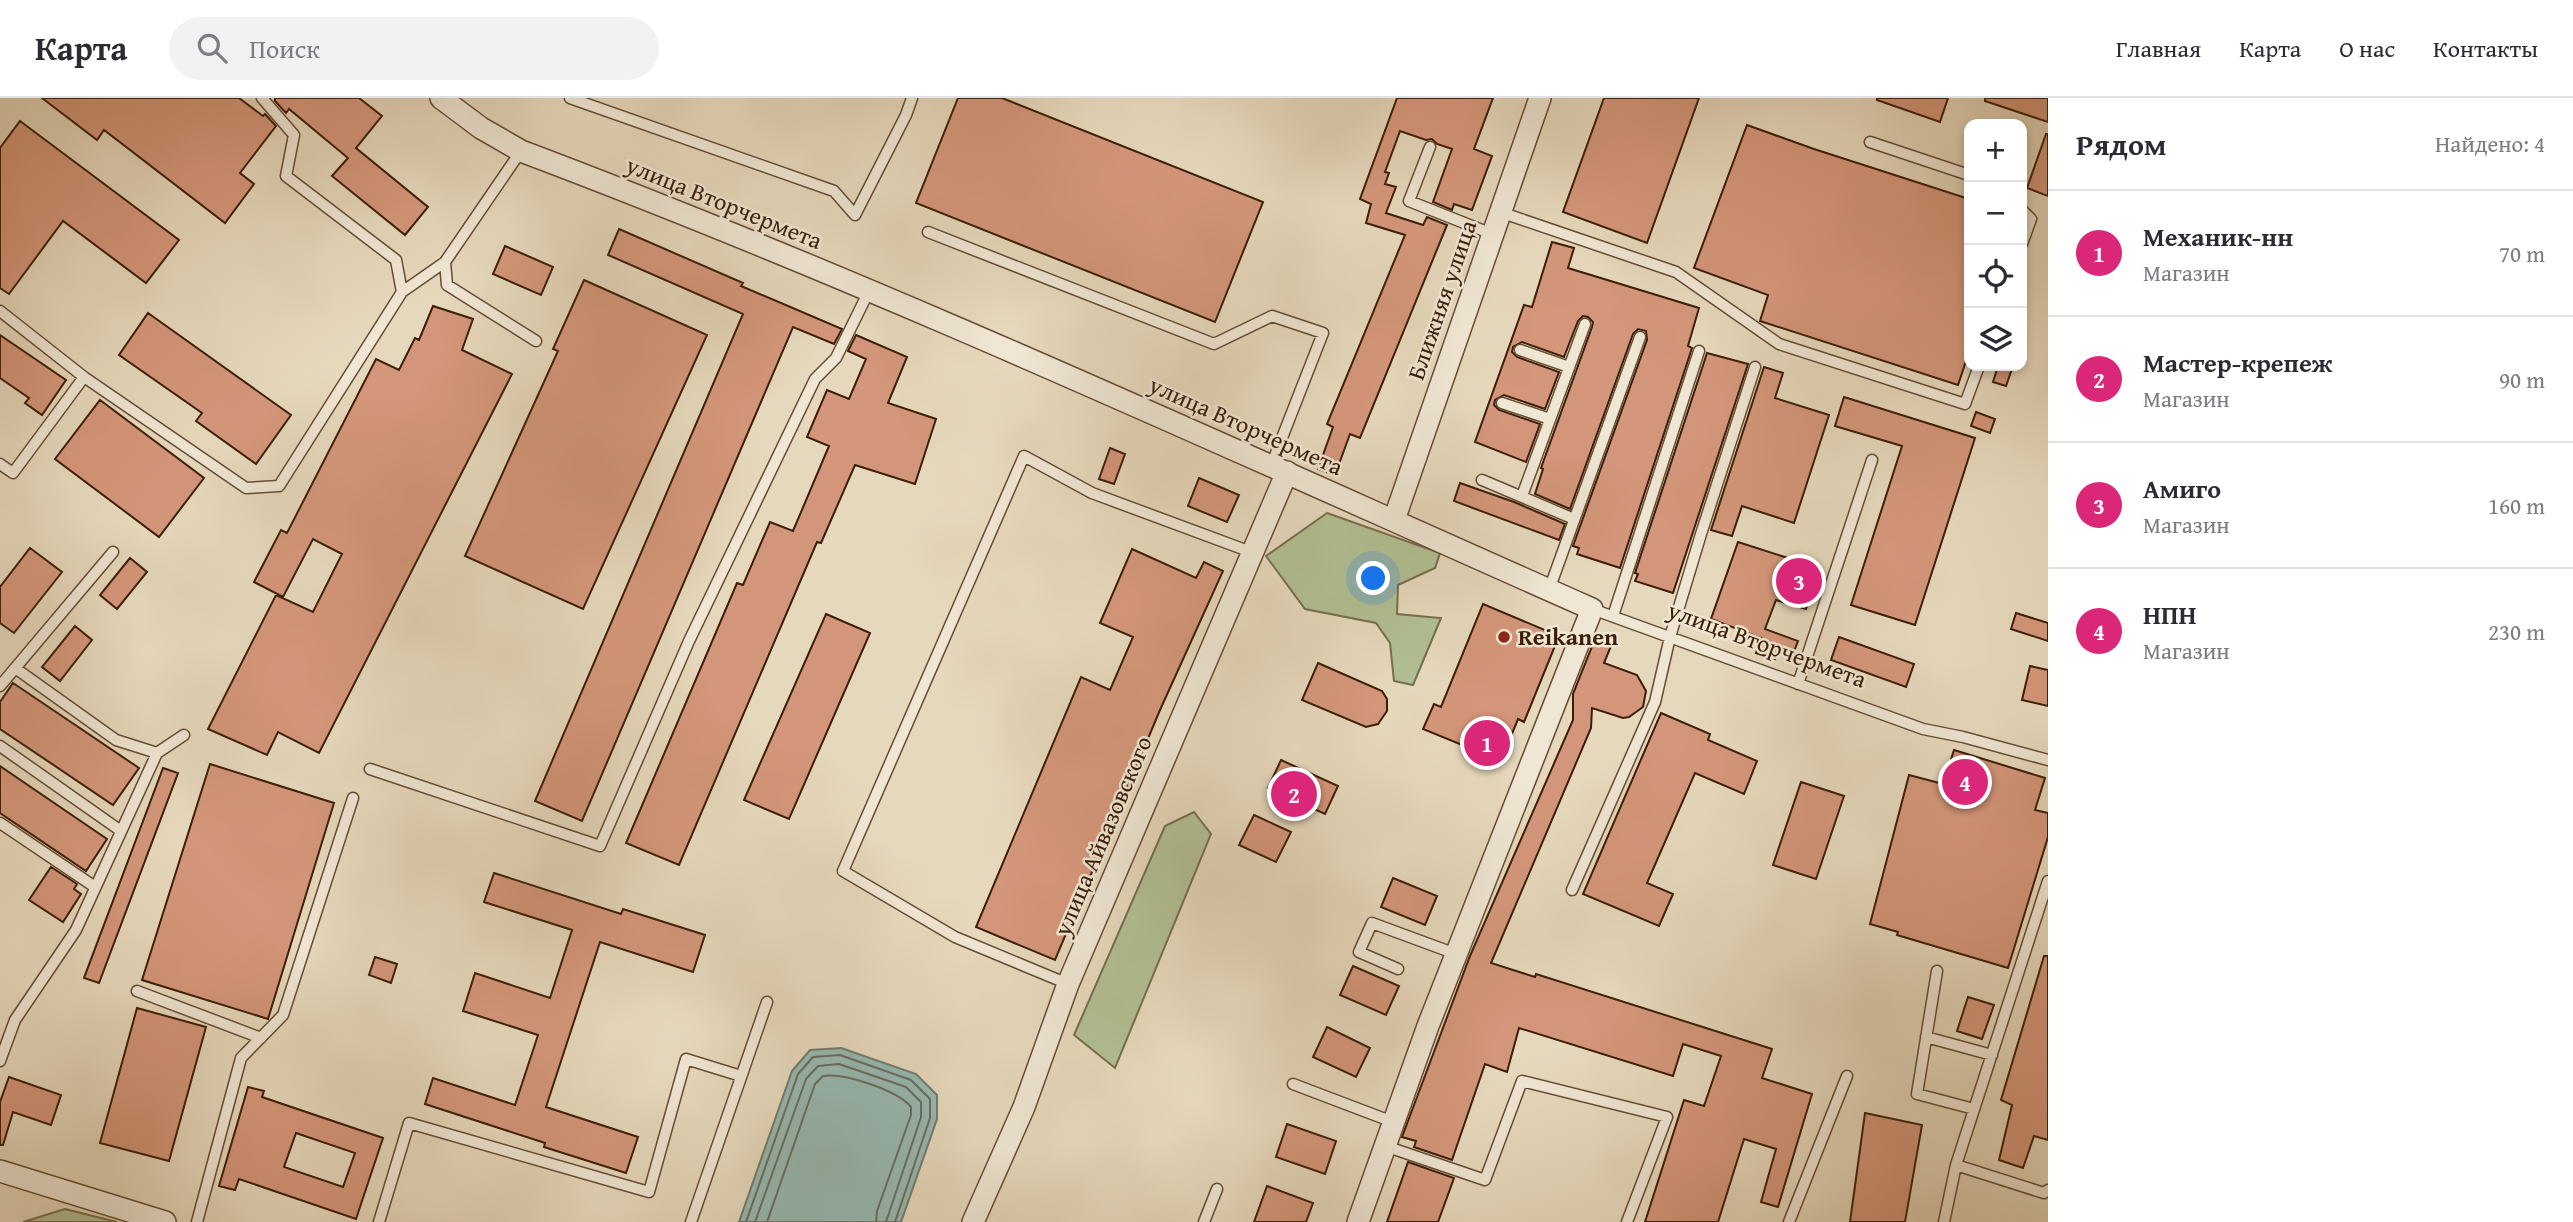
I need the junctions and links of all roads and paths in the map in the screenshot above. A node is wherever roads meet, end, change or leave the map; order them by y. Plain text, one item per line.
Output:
1 (262, 98) edge
2 (441, 98) edge
3 (570, 98) edge
4 (912, 98) edge
5 (1540, 98) edge
6 (1870, 142) dead end
7 (1430, 147) dead end
8 (522, 150) junction
9 (1964, 173) edge
10 (1500, 212) junction
11 (928, 232) dead end
12 (1492, 234) junction
13 (445, 262) junction
14 (869, 291) junction
15 (402, 292) junction
16 (0, 311) edge
17 (1584, 324) dead end
18 (1640, 337) dead end
19 (536, 341) dead end
20 (1520, 350) dead end
21 (1699, 351) dead end
22 (1569, 367) junction
23 (1755, 367) dead end
24 (1977, 371) edge
25 (84, 377) junction
26 (1502, 403) dead end
27 (1550, 419) junction
28 (1872, 460) dead end
29 (0, 464) edge
30 (1279, 469) junction
31 (1482, 480) dead end
32 (1522, 496) junction
33 (1574, 519) junction
34 (1394, 520) junction
35 (113, 552) dead end
36 (1251, 552) junction
37 (1549, 590) junction
38 (1592, 609) junction
39 (1613, 616) junction
40 (1670, 637) junction
41 (15, 668) junction
42 (1798, 684) junction
43 (0, 686) edge
44 (184, 735) dead end
45 (0, 746) edge
46 (157, 753) junction
47 (2048, 760) edge
48 (370, 769) dead end
49 (353, 798) dead end
50 (0, 823) edge
51 (121, 831) junction
52 (2048, 881) edge
53 (95, 887) junction
54 (1572, 890) dead end
55 (1456, 954) junction
56 (1398, 969) dead end
57 (1937, 971) dead end
58 (1068, 985) junction
59 (137, 991) dead end
60 (767, 1002) dead end
61 (1926, 1037) junction
62 (261, 1038) junction
63 (1992, 1055) junction
64 (0, 1061) edge
65 (741, 1076) junction
66 (1847, 1076) dead end
67 (1293, 1084) dead end
68 (1974, 1109) junction
69 (1394, 1122) junction
70 (1385, 1146) junction
71 (1956, 1165) junction
72 (0, 1171) edge
73 (1217, 1189) dead end
74 (2048, 1190) edge
75 (165, 1222) edge
76 (197, 1222) edge
77 (379, 1222) edge
78 (691, 1222) edge
79 (974, 1222) edge
80 (1204, 1222) edge
81 (1358, 1222) edge
82 (1627, 1222) edge
83 (1789, 1222) edge
84 (1944, 1222) edge

1 - 15 lane
2 - 8 street, улица Вторчермета
3 - 4 lane
5 - 10 street, Ближняя улица
6 - 9 lane
7 - 12 lane
8 - 13 lane
8 - 14 street, улица Вторчермета
10 - 12 street, Ближняя улица
10 - 24 lane
11 - 30 lane
12 - 34 street, Ближняя улица
13 - 15 lane
13 - 19 lane
14 - 30 street, улица Вторчермета
14 - 48 lane
15 - 25 lane
16 - 25 lane
17 - 22 lane
18 - 33 lane
20 - 22 lane
21 - 39 lane
22 - 27 lane
23 - 40 lane
25 - 29 lane
26 - 27 lane
27 - 32 lane
28 - 42 lane
30 - 34 street, улица Вторчермета
30 - 36 street, улица Айвазовского
31 - 32 lane
32 - 33 lane
33 - 37 lane
34 - 37 street, улица Вторчермета
35 - 41 lane
36 - 58 street, улица Айвазовского
36 - 58 lane
37 - 38 street, улица Вторчермета
38 - 39 lane, улица Вторчермета
38 - 55 street
39 - 40 lane, улица Вторчермета
40 - 42 lane, улица Вторчермета
40 - 54 lane
41 - 43 lane
41 - 46 lane
42 - 47 lane, улица Вторчермета
44 - 46 lane
45 - 51 lane
46 - 51 lane
49 - 62 lane
50 - 53 lane
51 - 53 lane
52 - 63 lane
53 - 64 lane
55 - 56 lane
55 - 69 street
57 - 61 lane
58 - 79 street, улица Айвазовского
59 - 62 lane
60 - 65 lane
61 - 63 lane
61 - 68 lane
62 - 76 lane
63 - 68 lane
65 - 77 lane
65 - 78 lane
66 - 83 lane
67 - 69 lane
68 - 71 lane
69 - 70 street
70 - 81 street
70 - 82 lane
71 - 74 lane
71 - 84 lane
72 - 75 street
73 - 80 lane

